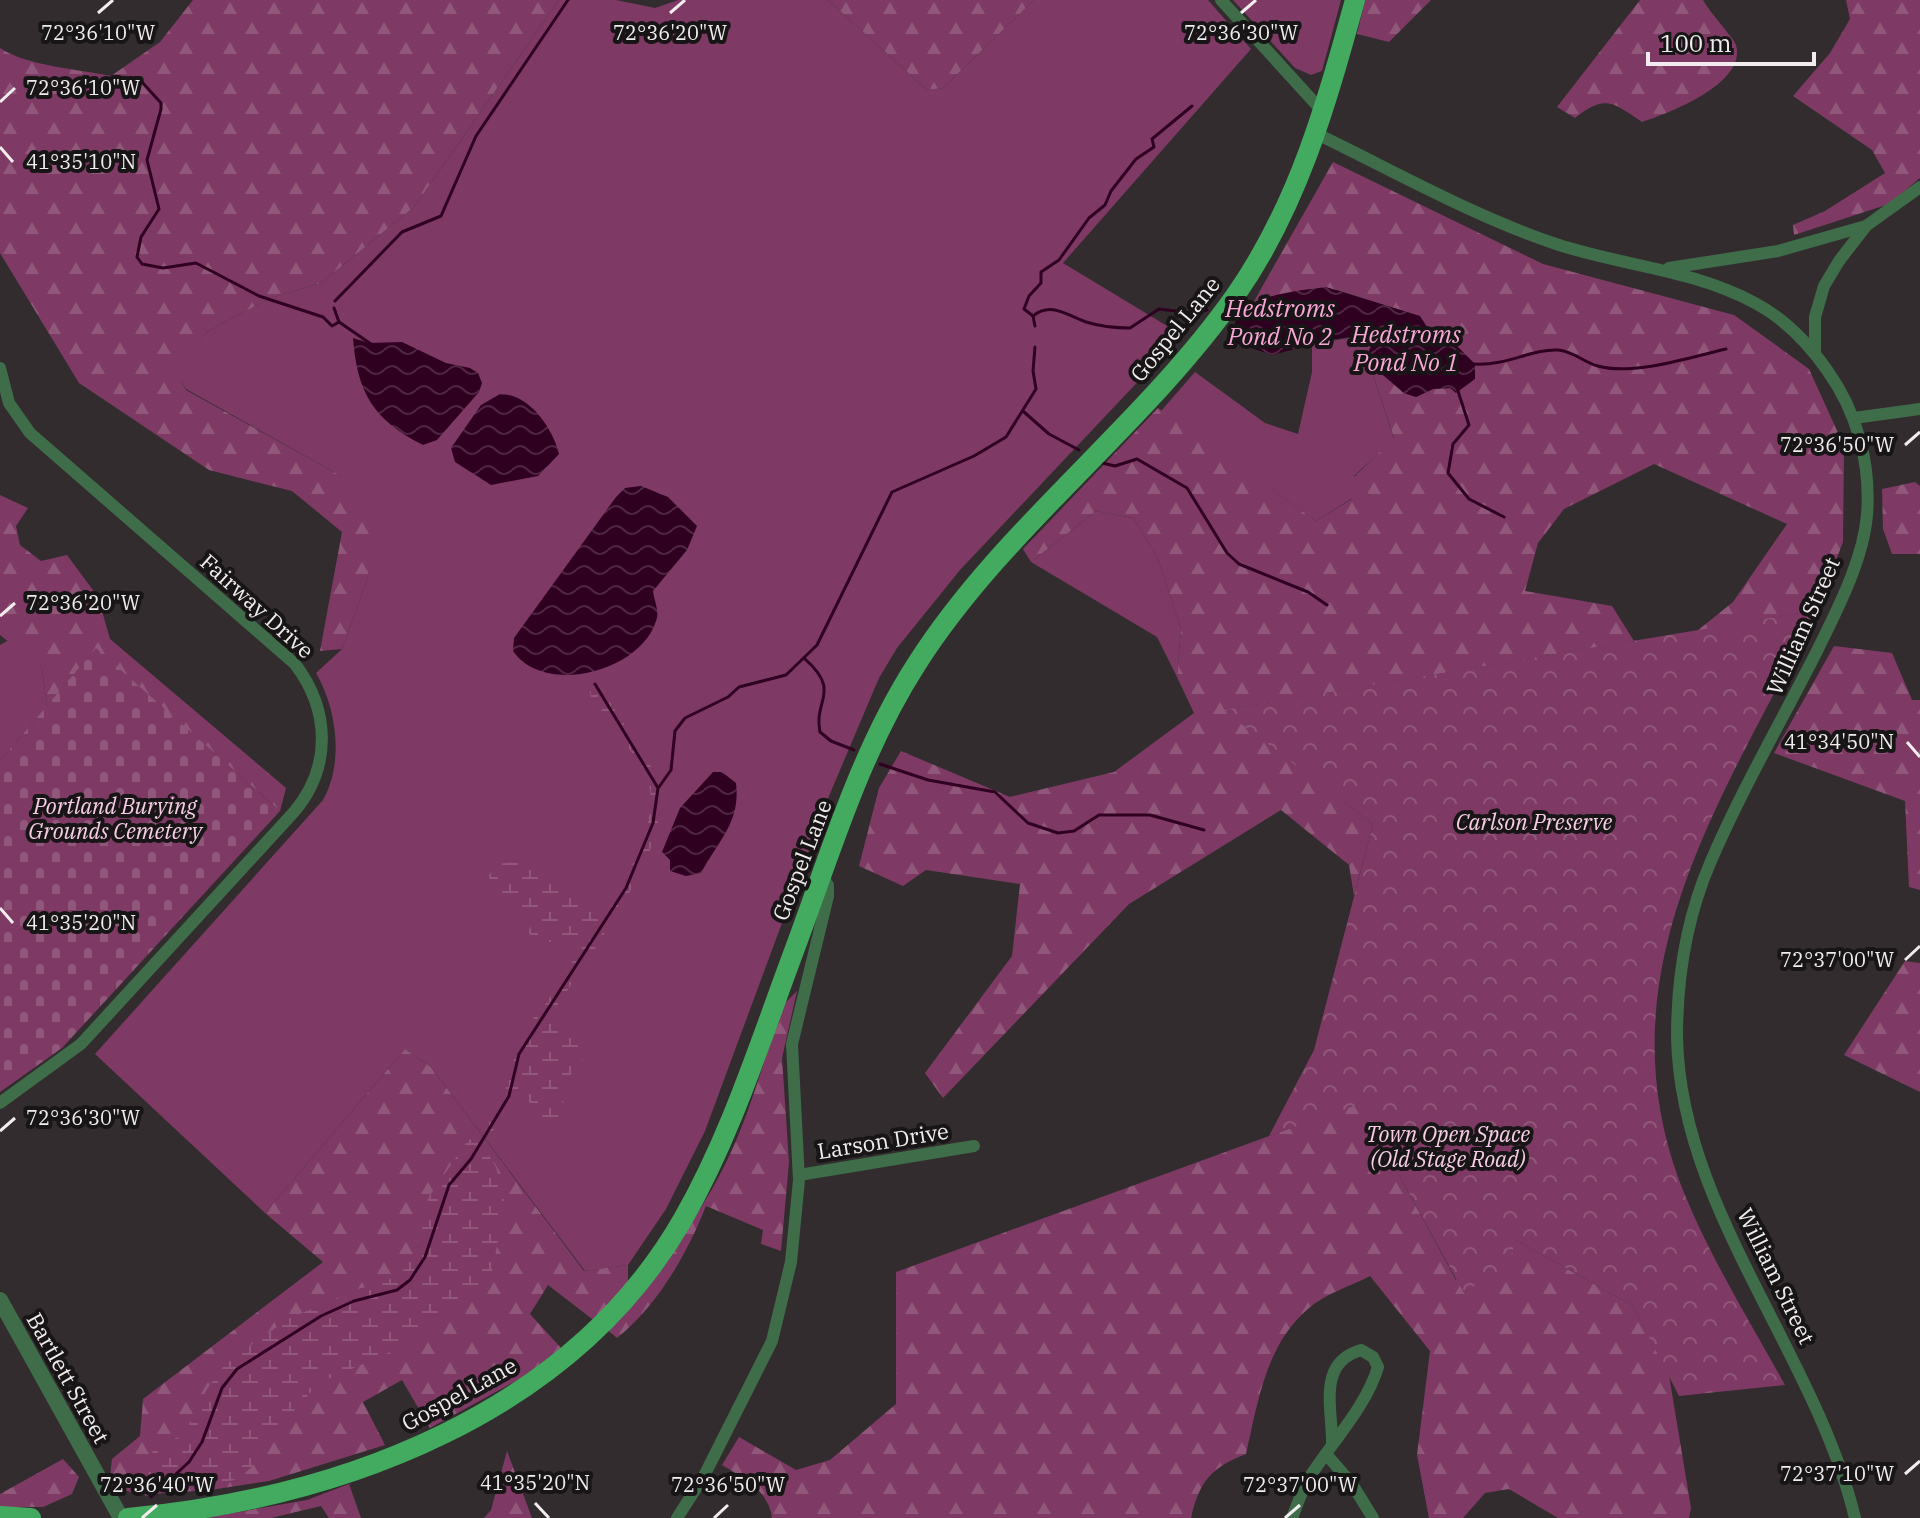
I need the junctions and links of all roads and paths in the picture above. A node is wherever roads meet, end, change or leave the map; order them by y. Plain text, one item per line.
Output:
1 (1221, 0) edge
2 (1355, 0) edge
3 (1324, 113) junction
4 (1317, 134) junction
5 (1920, 187) edge
6 (1866, 226) junction
7 (1662, 269) junction
8 (1815, 353) junction
9 (0, 368) edge
10 (1920, 409) edge
11 (1854, 418) junction
12 (822, 876) junction
13 (0, 1103) edge
14 (974, 1146) dead end
15 (799, 1175) junction
16 (0, 1300) edge
17 (1329, 1449) junction
18 (0, 1516) edge
19 (31, 1518) edge
20 (121, 1518) edge
21 (128, 1518) edge
22 (677, 1518) edge
23 (1292, 1518) edge
24 (1373, 1518) edge
25 (1855, 1518) edge

1 - 3 street
2 - 3 main road, Gospel Lane
3 - 4 main road, Gospel Lane
4 - 7 street, William Street
4 - 12 main road, Gospel Lane
5 - 6 street
6 - 7 street
6 - 8 street
7 - 8 street, William Street
8 - 11 street, William Street
9 - 13 street, Fairway Drive
10 - 11 street
11 - 25 street, William Street
12 - 15 street
12 - 21 main road, Gospel Lane
14 - 15 street, Larson Drive
15 - 22 street
16 - 20 street, Bartlett Street
17 - 17 street
17 - 23 street
17 - 24 street
18 - 19 main road

